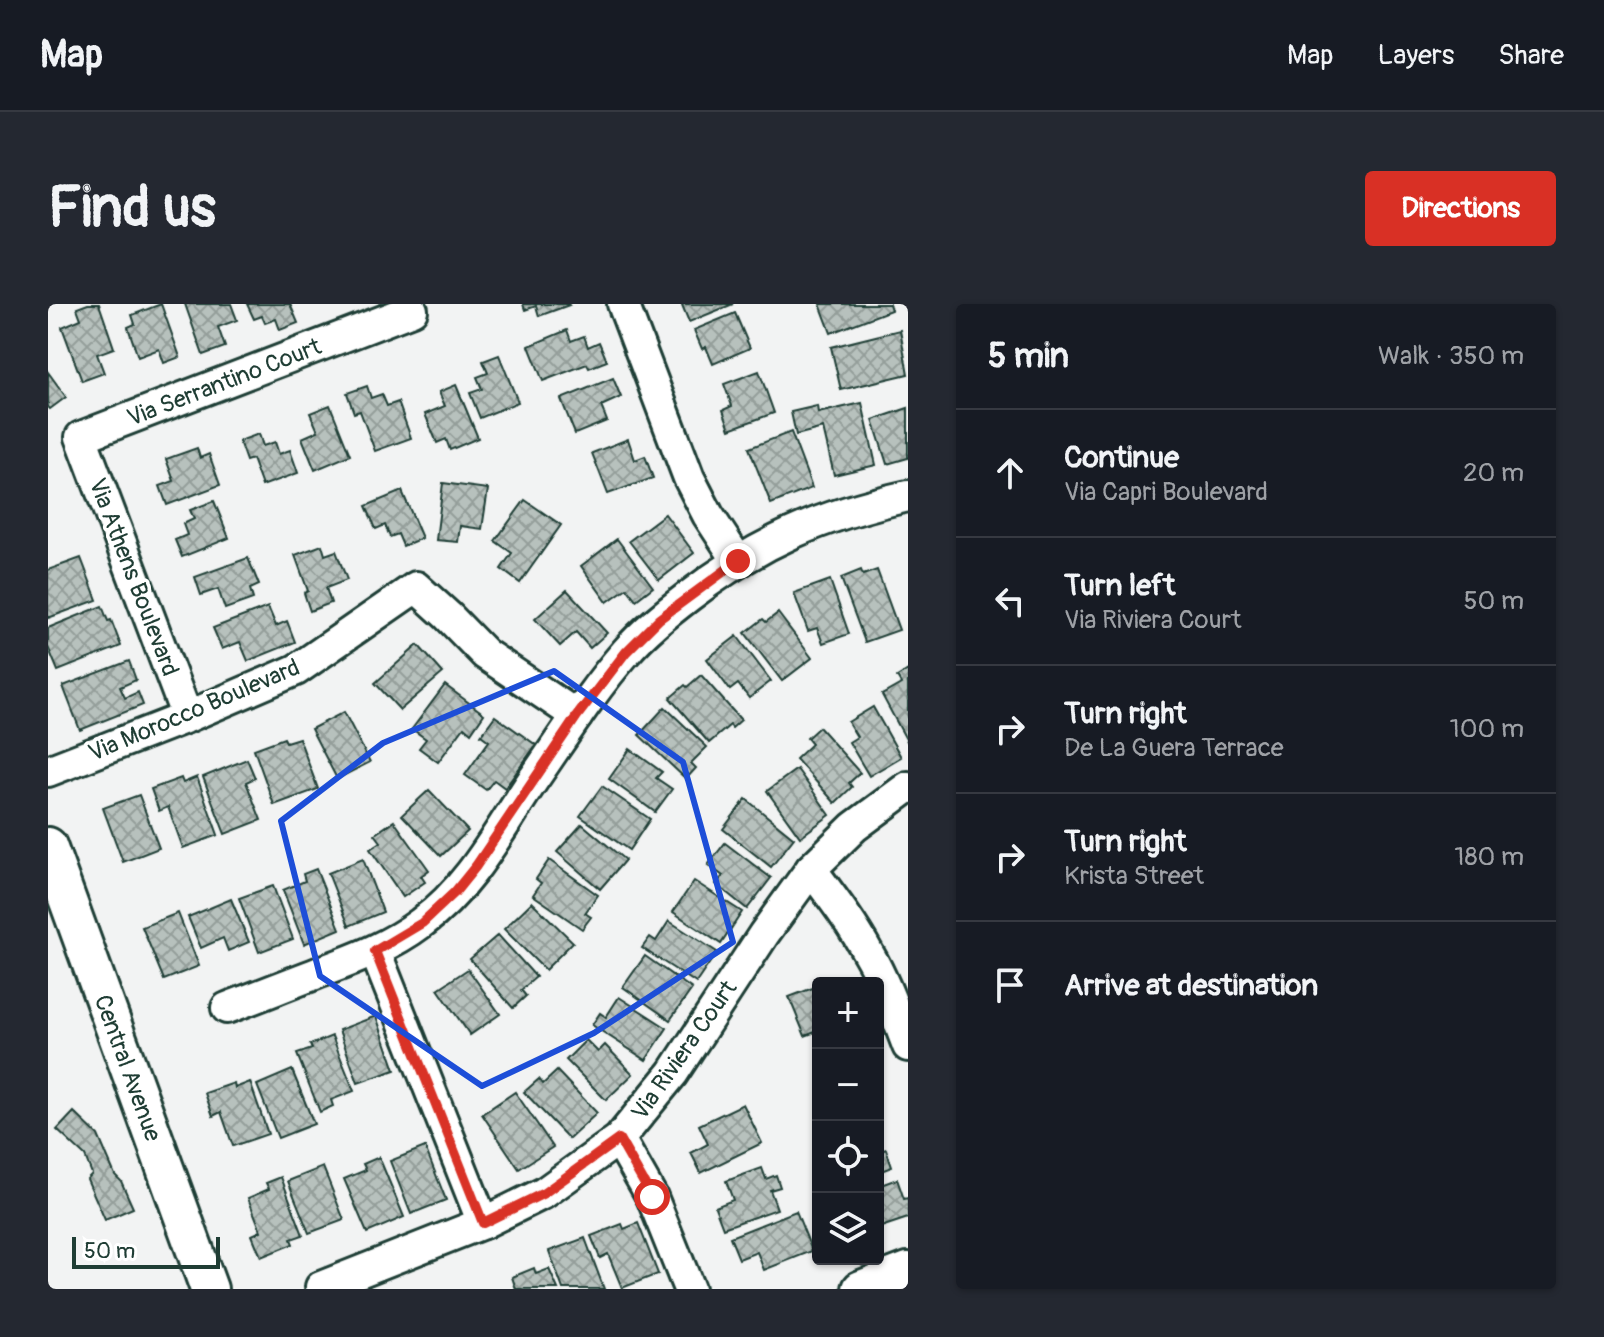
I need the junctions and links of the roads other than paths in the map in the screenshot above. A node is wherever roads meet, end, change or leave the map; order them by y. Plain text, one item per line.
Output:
1 (623, 304) edge
2 (412, 310) dead end
3 (81, 437) joint
4 (908, 496) edge
5 (738, 561) junction
6 (577, 716) junction
7 (187, 717) junction
8 (48, 771) edge
9 (908, 787) edge
10 (48, 846) edge
11 (811, 869) junction
12 (375, 951) junction
13 (227, 1008) dead end
14 (908, 1046) edge
15 (619, 1139) junction
16 (483, 1223) junction
17 (908, 1271) edge
18 (321, 1287) dead end
19 (209, 1289) edge
20 (689, 1289) edge
21 (861, 1289) edge

1 - 5 street
2 - 3 street, Via Serrantino Court
3 - 7 street, Via Athens Boulevard
4 - 5 street
5 - 6 street
6 - 7 street, Via Morocco Boulevard
6 - 12 street
7 - 8 street, Via Morocco Boulevard
9 - 11 street, Via Riviera Court
10 - 19 main road, Central Avenue
11 - 14 street
11 - 15 street, Via Riviera Court
12 - 13 street
12 - 16 street
15 - 16 street, Via Riviera Court
15 - 20 street
16 - 18 street, Via Riviera Court
17 - 21 main road

